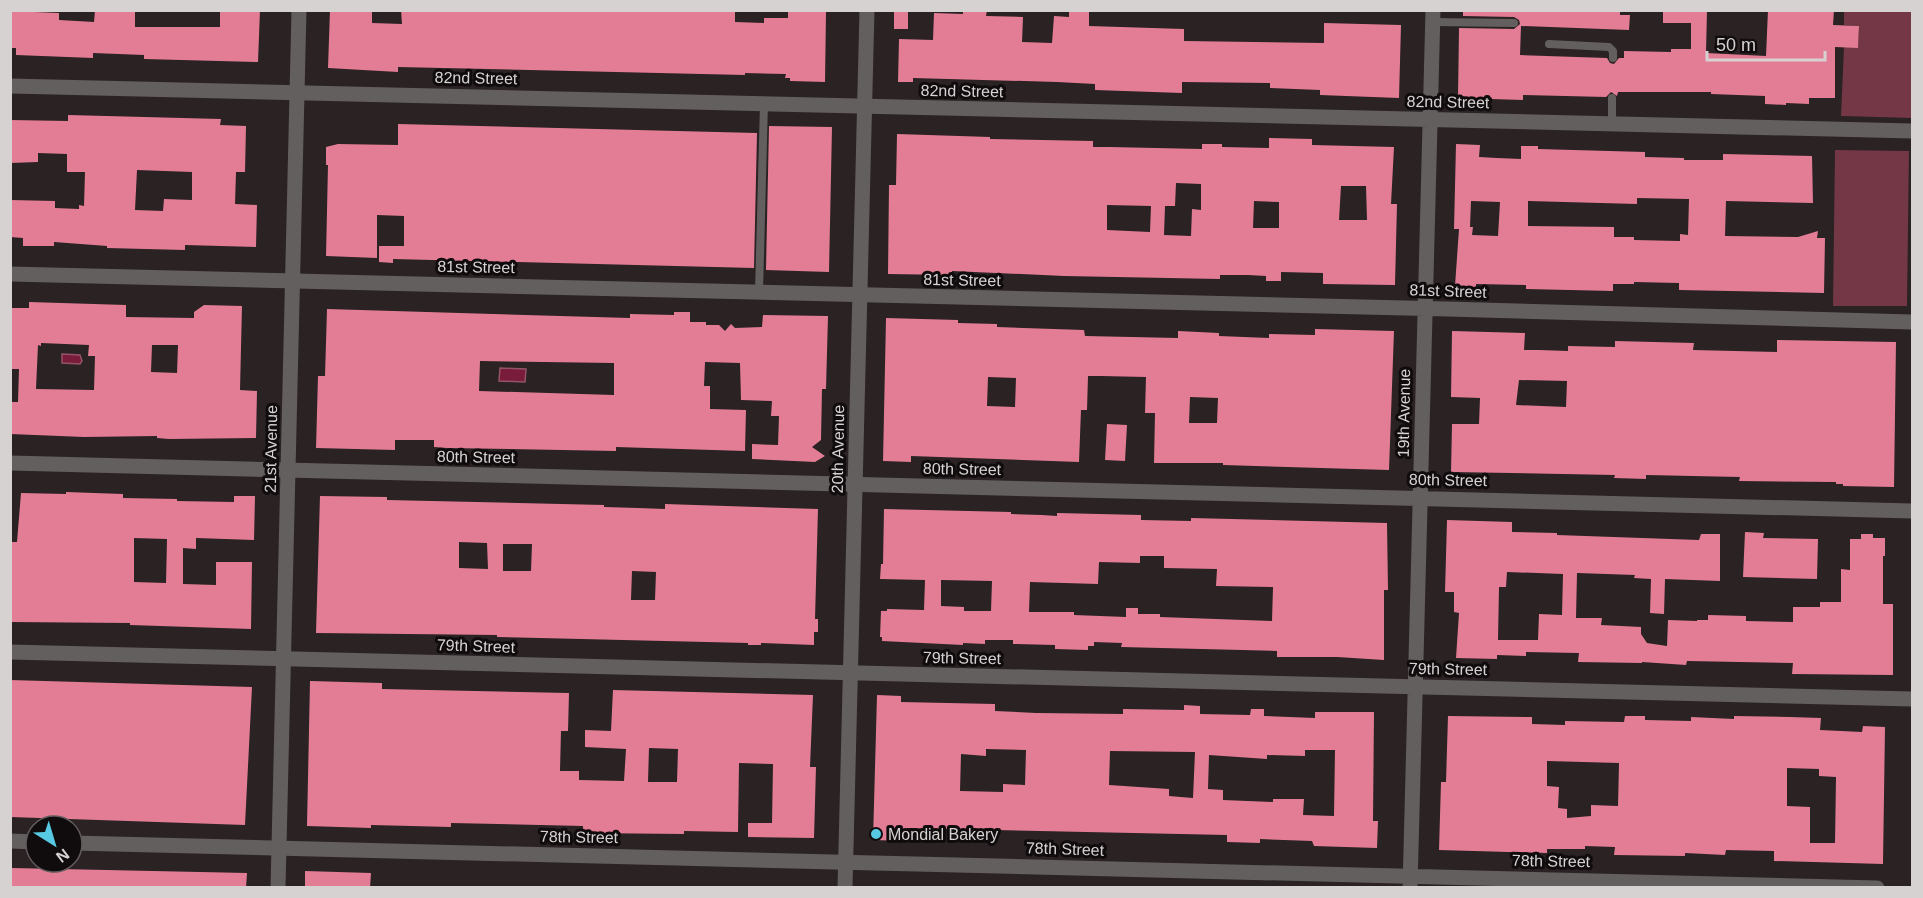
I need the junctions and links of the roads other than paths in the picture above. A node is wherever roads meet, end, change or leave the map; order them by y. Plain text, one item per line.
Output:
1 (299, 10) edge
2 (867, 10) edge
3 (1433, 16) edge
4 (1514, 23) dead end
5 (1550, 44) dead end
6 (1613, 58) dead end
7 (10, 86) edge
8 (298, 92) junction
9 (1612, 98) dead end
10 (764, 103) junction
11 (864, 107) junction
12 (1429, 119) junction
13 (1612, 124) junction
14 (1912, 131) edge
15 (10, 274) edge
16 (294, 281) junction
17 (759, 292) junction
18 (860, 296) junction
19 (1424, 308) junction
20 (1912, 322) edge
21 (10, 463) edge
22 (289, 471) junction
23 (855, 484) junction
24 (1420, 497) junction
25 (1912, 511) edge
26 (10, 652) edge
27 (284, 659) junction
28 (851, 674) junction
29 (1415, 686) junction
30 (1912, 699) edge
31 (84, 843) edge
32 (279, 848) junction
33 (846, 861) junction
34 (1410, 882) edge
35 (278, 888) edge
36 (845, 888) edge
37 (1877, 888) edge

1 - 8 street, 21st Avenue
2 - 11 street, 20th Avenue
3 - 4 lane
3 - 12 street, 19th Avenue
5 - 6 lane
7 - 8 street, 82nd Street
8 - 10 street, 82nd Street
8 - 16 street, 21st Avenue
9 - 13 lane
10 - 11 street, 82nd Street
10 - 17 lane
11 - 12 street, 82nd Street
11 - 18 street, 20th Avenue
12 - 13 street, 82nd Street
12 - 19 street, 19th Avenue
13 - 14 street, 82nd Street
15 - 16 street, 81st Street
16 - 17 street, 81st Street
16 - 22 street, 21st Avenue
17 - 18 street, 81st Street
18 - 19 street, 81st Street
18 - 23 street, 20th Avenue
19 - 20 street, 81st Street
19 - 24 street, 19th Avenue
21 - 22 street, 80th Street
22 - 23 street, 80th Street
22 - 27 street, 21st Avenue
23 - 24 street, 80th Street
23 - 28 street, 20th Avenue
24 - 25 street, 80th Street
24 - 29 street, 19th Avenue
26 - 27 street, 79th Street
27 - 28 street, 79th Street
27 - 32 street, 21st Avenue
28 - 29 street, 79th Street
28 - 33 street, 20th Avenue
29 - 30 street, 79th Street
29 - 34 street, 19th Avenue
31 - 32 street, 78th Street
32 - 33 street, 78th Street
32 - 35 street, 21st Avenue
33 - 34 street, 78th Street
33 - 36 street, 20th Avenue
34 - 37 street, 78th Street

